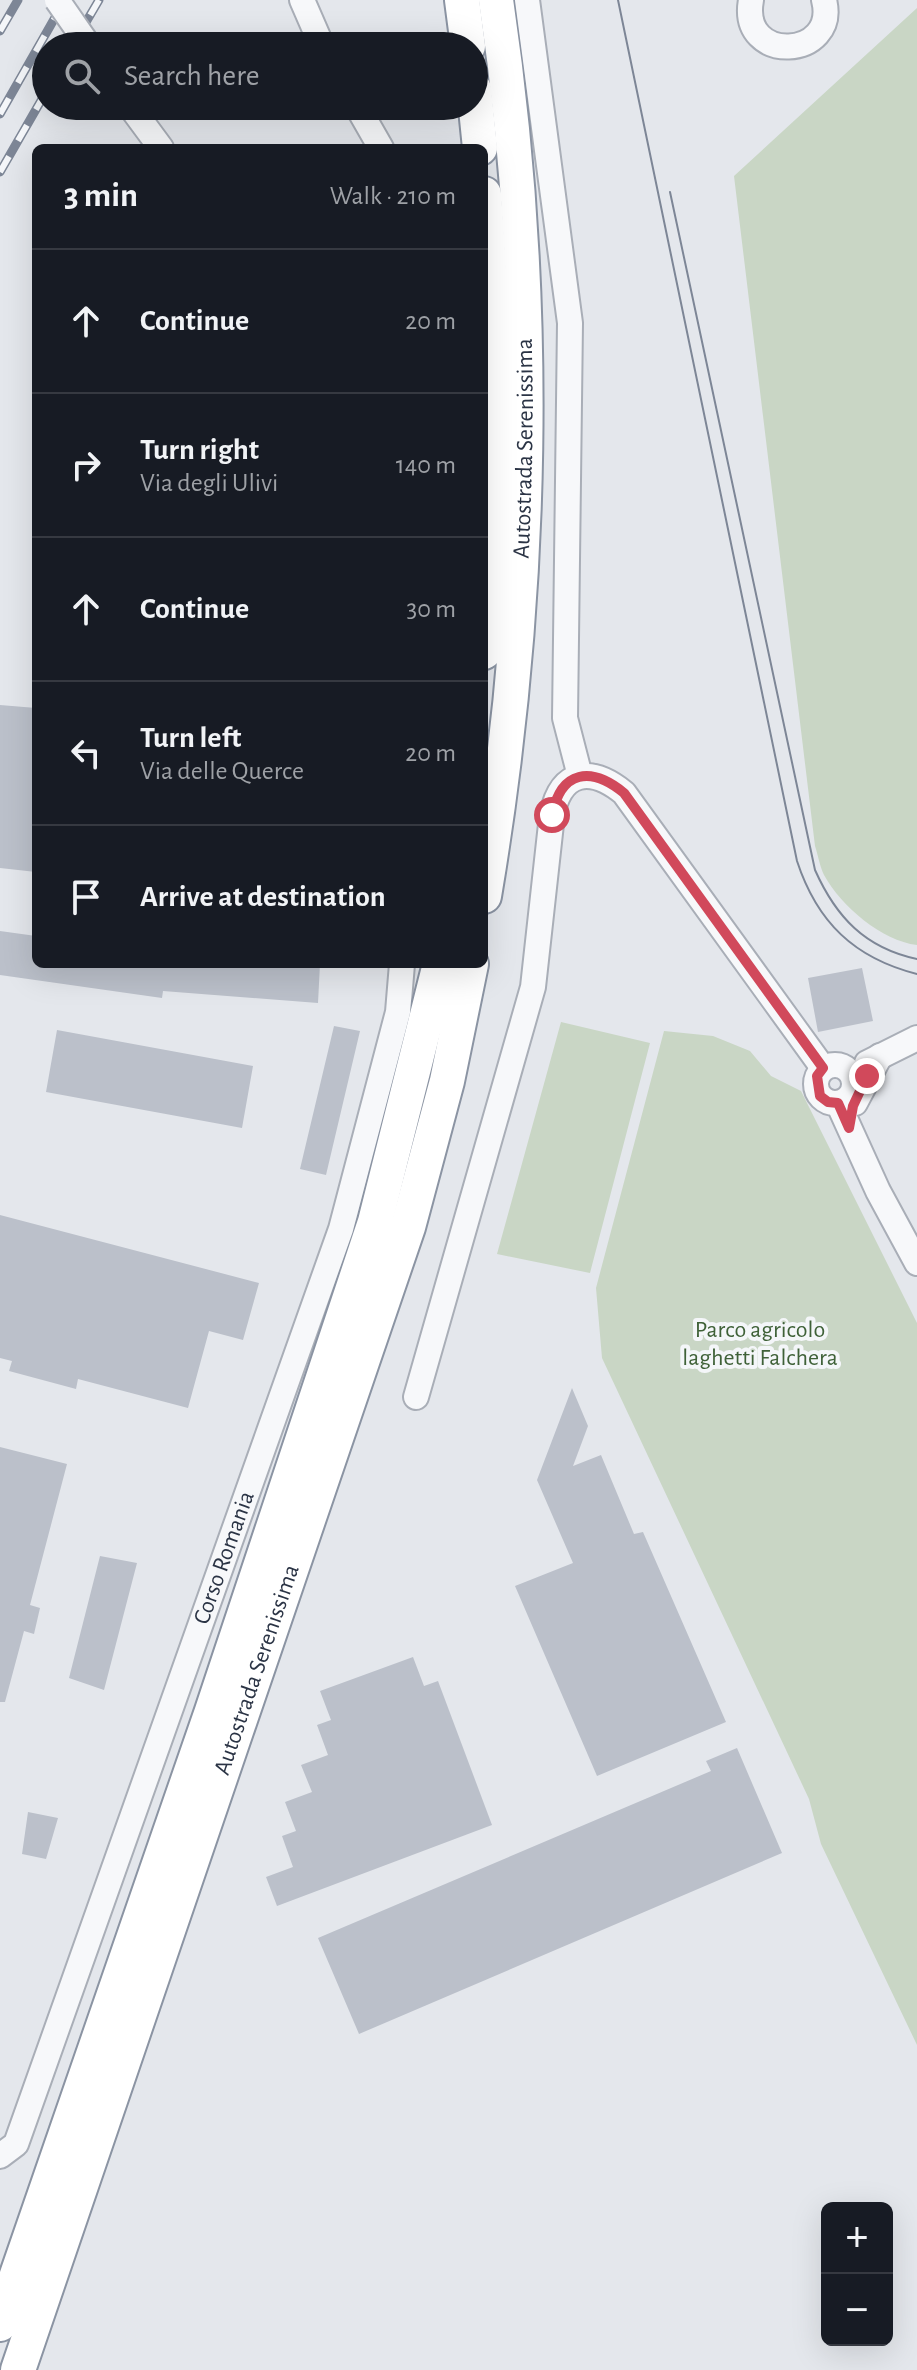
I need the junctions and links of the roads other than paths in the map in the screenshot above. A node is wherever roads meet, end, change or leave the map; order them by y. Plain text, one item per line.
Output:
1 (57, 0) edge
2 (302, 0) edge
3 (462, 0) edge
4 (496, 0) edge
5 (527, 0) edge
6 (751, 0) edge
7 (824, 0) edge
8 (79, 32) edge
9 (316, 32) edge
10 (466, 32) edge
11 (140, 120) edge
12 (365, 120) edge
13 (477, 120) edge
14 (158, 144) edge
15 (379, 144) edge
16 (480, 144) edge
17 (488, 258) edge
18 (488, 573) edge
19 (580, 776) junction
20 (488, 872) edge
21 (402, 968) edge
22 (439, 968) edge
23 (470, 968) edge
24 (917, 1038) edge
25 (880, 1056) junction
26 (823, 1068) junction
27 (851, 1072) junction
28 (838, 1103) junction
29 (849, 1128) junction
30 (917, 1263) edge
31 (416, 1397) dead end
32 (8, 2150) edge
33 (0, 2324) edge
34 (18, 2370) edge

1 - 8 street, bridge
2 - 9 street
3 - 10 highway
4 - 20 highway, Autostrada Serenissima
5 - 19 street
6 - 7 street
11 - 14 street
12 - 15 street
13 - 16 highway
17 - 18 highway, Autostrada Serenissima
19 - 26 street
19 - 31 street
21 - 32 street, Corso Romania
22 - 33 highway, Autostrada Serenissima
23 - 34 highway, Autostrada Serenissima
24 - 25 street
25 - 27 street
25 - 29 street
26 - 27 street
26 - 28 street
27 - 28 street
28 - 29 street
29 - 30 street

